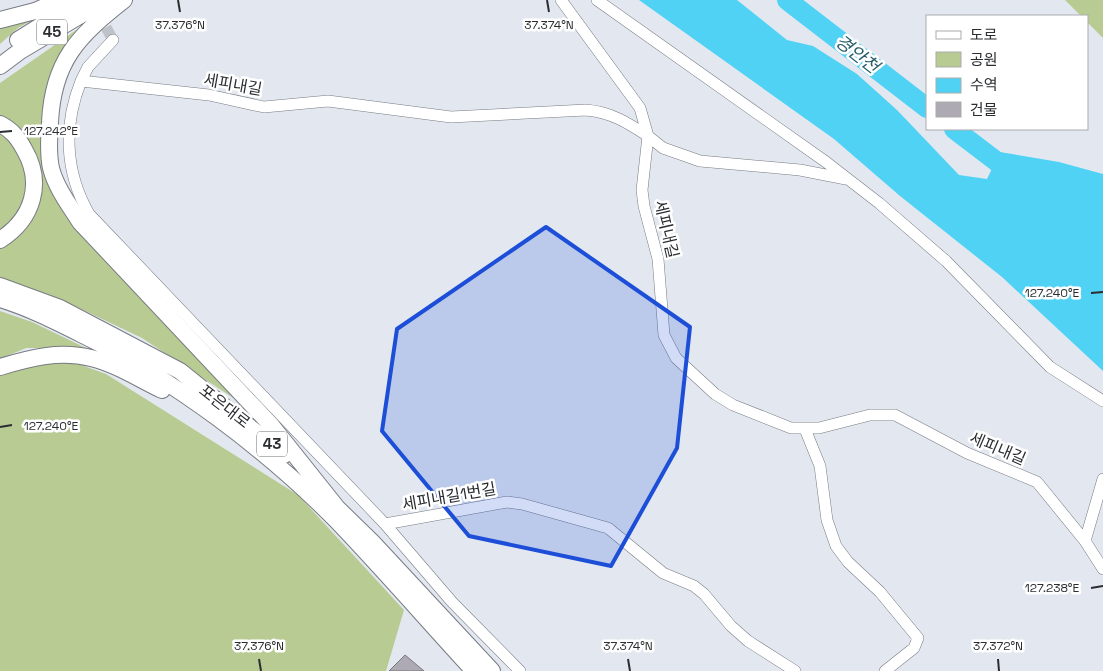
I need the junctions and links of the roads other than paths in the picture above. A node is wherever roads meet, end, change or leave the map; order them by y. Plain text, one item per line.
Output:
1 (61, 0) edge
2 (82, 0) edge
3 (106, 0) edge
4 (124, 0) edge
5 (561, 0) edge
6 (597, 0) edge
7 (0, 20) edge
8 (113, 40) dead end
9 (0, 52) edge
10 (0, 66) edge
11 (81, 81) junction
12 (0, 124) edge
13 (648, 136) junction
14 (848, 180) junction
15 (0, 240) edge
16 (0, 286) edge
17 (0, 299) edge
18 (0, 367) edge
19 (1103, 401) edge
20 (204, 410) junction
21 (804, 429) junction
22 (1103, 479) edge
23 (338, 509) junction
24 (385, 524) junction
25 (1085, 541) junction
26 (1103, 569) edge
27 (457, 652) junction
28 (468, 671) edge
29 (474, 671) edge
30 (492, 671) edge
31 (520, 671) edge
32 (795, 671) edge
33 (885, 671) edge

1 - 7 highway
2 - 9 highway, 45
3 - 10 highway, 45
4 - 23 highway
5 - 13 street
6 - 14 street
8 - 11 street
11 - 13 street, 세피내길
11 - 24 street
12 - 15 highway
13 - 14 street
13 - 21 street, 세피내길
14 - 19 street
16 - 23 highway, 포은대로 / 43
17 - 20 highway, 포은대로
18 - 20 highway
20 - 27 highway, 포은대로 / 43
21 - 25 street, 세피내길
21 - 33 street
22 - 25 street
23 - 30 highway, 포은대로 / 43
24 - 31 street
24 - 32 street, 세피내길1번길
25 - 26 street, 세피내길
27 - 28 street
27 - 29 highway, 포은대로 / 43

